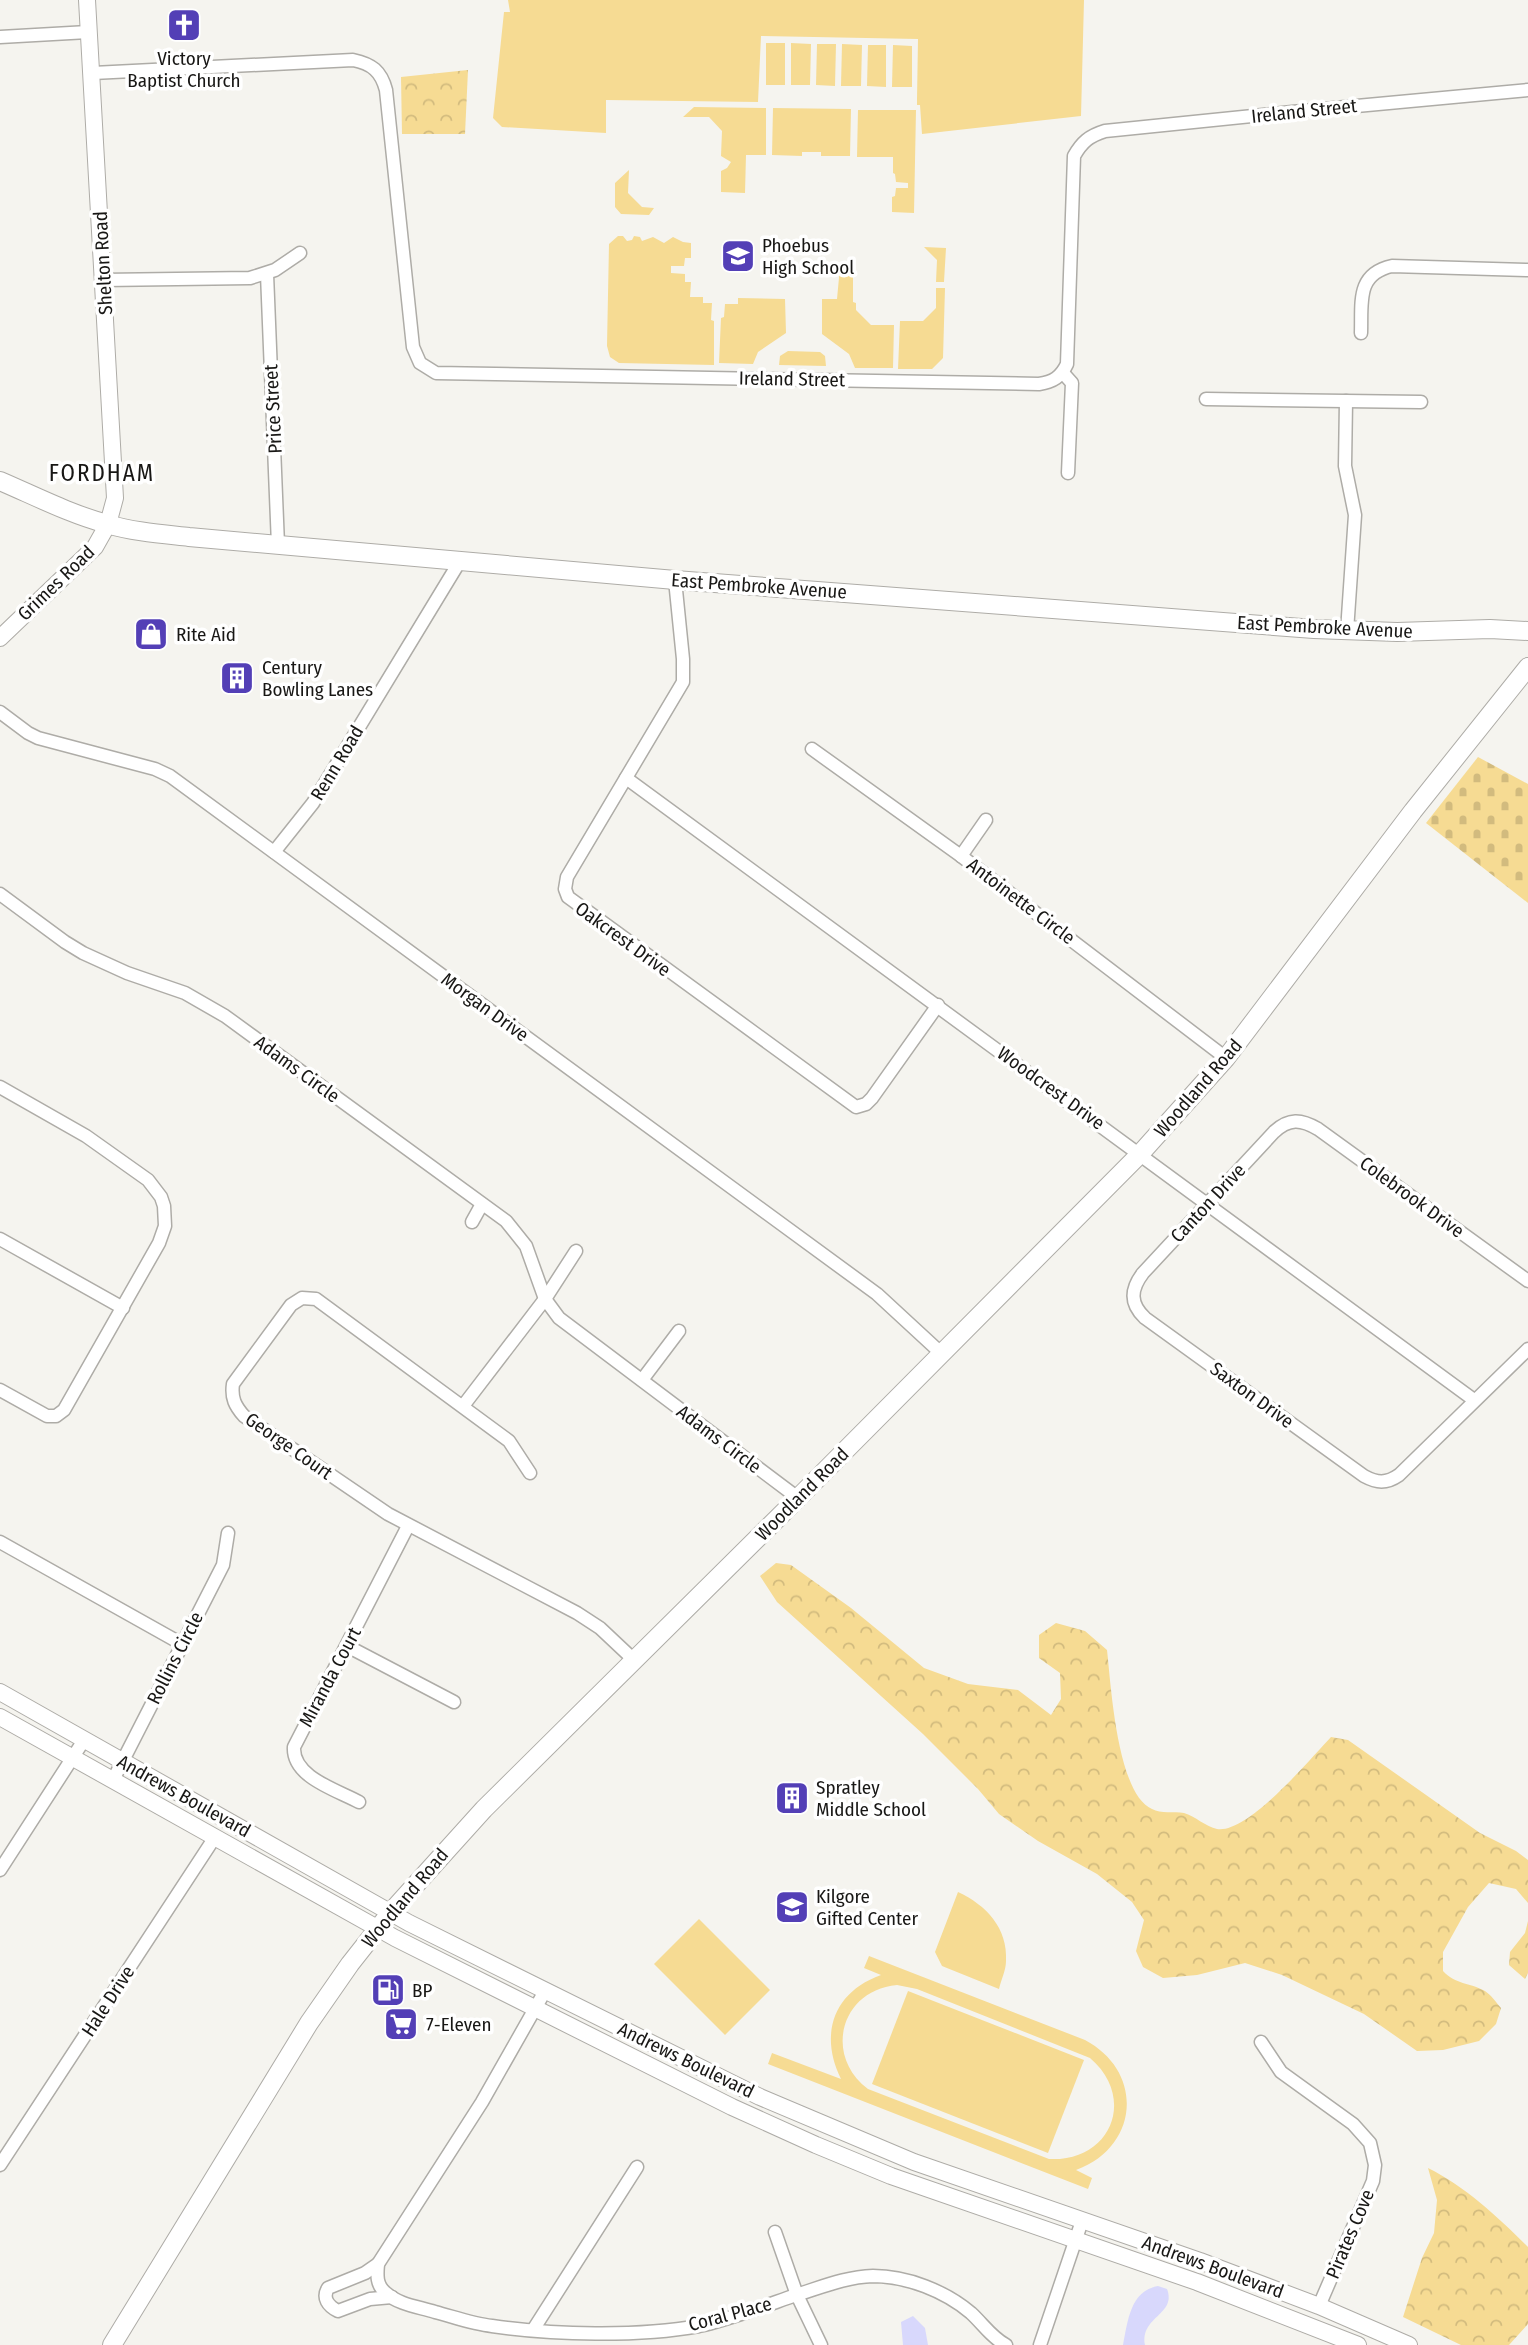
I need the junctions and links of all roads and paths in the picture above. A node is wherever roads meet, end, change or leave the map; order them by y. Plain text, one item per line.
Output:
1 (87, 0) edge
2 (89, 33) junction
3 (0, 37) edge
4 (93, 73) junction
5 (1528, 90) edge
6 (300, 253) dead end
7 (1528, 270) edge
8 (267, 274) junction
9 (103, 281) junction
10 (1362, 332) dead end
11 (1063, 373) junction
12 (1206, 399) dead end
13 (1346, 401) junction
14 (1421, 402) dead end
15 (1068, 473) dead end
16 (0, 481) edge
17 (108, 524) junction
18 (278, 545) junction
19 (460, 561) junction
20 (675, 580) junction
21 (1347, 631) junction
22 (1528, 631) edge
23 (0, 638) edge
24 (1528, 667) edge
25 (0, 712) edge
26 (812, 749) dead end
27 (626, 778) junction
28 (986, 820) dead end
29 (274, 852) junction
30 (961, 856) junction
31 (0, 894) edge
32 (938, 1005) junction
33 (1226, 1058) junction
34 (0, 1087) edge
35 (1293, 1120) joint
36 (1140, 1154) junction
37 (482, 1204) junction
38 (1206, 1206) junction
39 (472, 1222) dead end
40 (0, 1239) edge
41 (576, 1251) dead end
42 (1528, 1281) edge
43 (1132, 1295) joint
44 (545, 1299) junction
45 (122, 1308) junction
46 (679, 1331) dead end
47 (1528, 1349) edge
48 (942, 1354) junction
49 (642, 1380) junction
50 (0, 1390) edge
51 (1474, 1400) junction
52 (463, 1406) junction
53 (530, 1473) dead end
54 (798, 1498) junction
55 (408, 1525) junction
56 (228, 1533) dead end
57 (0, 1542) edge
58 (182, 1644) junction
59 (347, 1646) junction
60 (634, 1660) junction
61 (0, 1692) edge
62 (454, 1702) dead end
63 (0, 1717) edge
64 (85, 1740) junction
65 (73, 1758) junction
66 (123, 1761) junction
67 (113, 1780) junction
68 (359, 1802) dead end
69 (215, 1836) junction
70 (1, 1866) edge
71 (391, 1912) junction
72 (378, 1929) junction
73 (544, 1991) junction
74 (535, 2009) junction
75 (1261, 2042) dead end
76 (0, 2165) edge
77 (637, 2166) dead end
78 (1082, 2221) junction
79 (775, 2232) dead end
80 (1075, 2241) junction
81 (378, 2264) junction
82 (797, 2295) junction
83 (392, 2297) junction
84 (1319, 2306) junction
85 (533, 2330) junction
86 (112, 2345) edge
87 (821, 2345) edge
88 (1006, 2345) edge
89 (1041, 2345) edge
90 (1358, 2345) edge
91 (1409, 2345) edge

1 - 2 street, Shelton Road
2 - 3 street
2 - 4 street, Shelton Road
4 - 9 street, Shelton Road
4 - 11 street, Ireland Street
5 - 11 street, Ireland Street
6 - 8 street
7 - 10 street
8 - 9 street
8 - 18 street, Price Street
9 - 17 street, Shelton Road
11 - 15 street
12 - 13 street
13 - 14 street
13 - 21 street
16 - 17 main road, East Pembroke Avenue
17 - 18 main road, East Pembroke Avenue
17 - 23 street, Grimes Road
18 - 19 main road, East Pembroke Avenue
19 - 20 main road, East Pembroke Avenue
19 - 29 street, Renn Road
20 - 21 main road, East Pembroke Avenue
20 - 27 street, Oakcrest Drive
21 - 22 main road, East Pembroke Avenue
24 - 33 main road, Woodland Road
25 - 29 street, Morgan Drive
26 - 30 street, Antoinette Circle
27 - 32 street, Woodcrest Drive
27 - 32 street, Oakcrest Drive
28 - 30 street
29 - 48 street, Morgan Drive
30 - 33 street, Antoinette Circle
31 - 37 street, Adams Circle
32 - 36 street, Woodcrest Drive
33 - 36 main road, Woodland Road
34 - 45 street
35 - 38 street, Canton Drive
35 - 42 street, Colebrook Drive
36 - 38 street, Woodcrest Drive
36 - 48 main road, Woodland Road
37 - 39 street
37 - 44 street, Adams Circle
38 - 43 street, Canton Drive
38 - 51 street, Woodcrest Drive
40 - 45 street
41 - 44 street
43 - 51 street, Saxton Drive
44 - 49 street, Adams Circle
44 - 52 street
45 - 50 street
46 - 49 street
47 - 51 street
48 - 54 main road, Woodland Road
49 - 54 street, Adams Circle
52 - 53 street, George Court
52 - 55 street, George Court
54 - 60 main road, Woodland Road
55 - 59 street, Miranda Court
55 - 60 street, George Court
56 - 58 street, Rollins Circle
57 - 58 street
58 - 66 street, Rollins Circle
59 - 62 street
59 - 68 street, Miranda Court
60 - 71 main road, Woodland Road
61 - 64 street, Andrews Boulevard
63 - 65 street, Andrews Boulevard
64 - 65 street
64 - 66 street, Andrews Boulevard
65 - 67 street, Andrews Boulevard
65 - 70 street
66 - 67 street, Rollins Circle
66 - 71 street, Andrews Boulevard
67 - 69 street, Andrews Boulevard
69 - 72 street, Andrews Boulevard
69 - 76 street, Hale Drive
71 - 72 main road, Woodland Road
71 - 73 street, Andrews Boulevard
72 - 74 street, Andrews Boulevard
72 - 86 main road, Woodland Road
73 - 74 street
73 - 78 street, Andrews Boulevard
74 - 80 street, Andrews Boulevard
74 - 81 street
75 - 84 street, Pirates Cove
77 - 85 street
78 - 80 street
78 - 84 street, Andrews Boulevard
79 - 82 street
80 - 89 street
80 - 90 street, Andrews Boulevard
81 - 83 street
81 - 83 street
82 - 85 street, Coral Place
82 - 87 street
82 - 88 street, Coral Place
83 - 85 street, Coral Place
84 - 91 street, Andrews Boulevard

